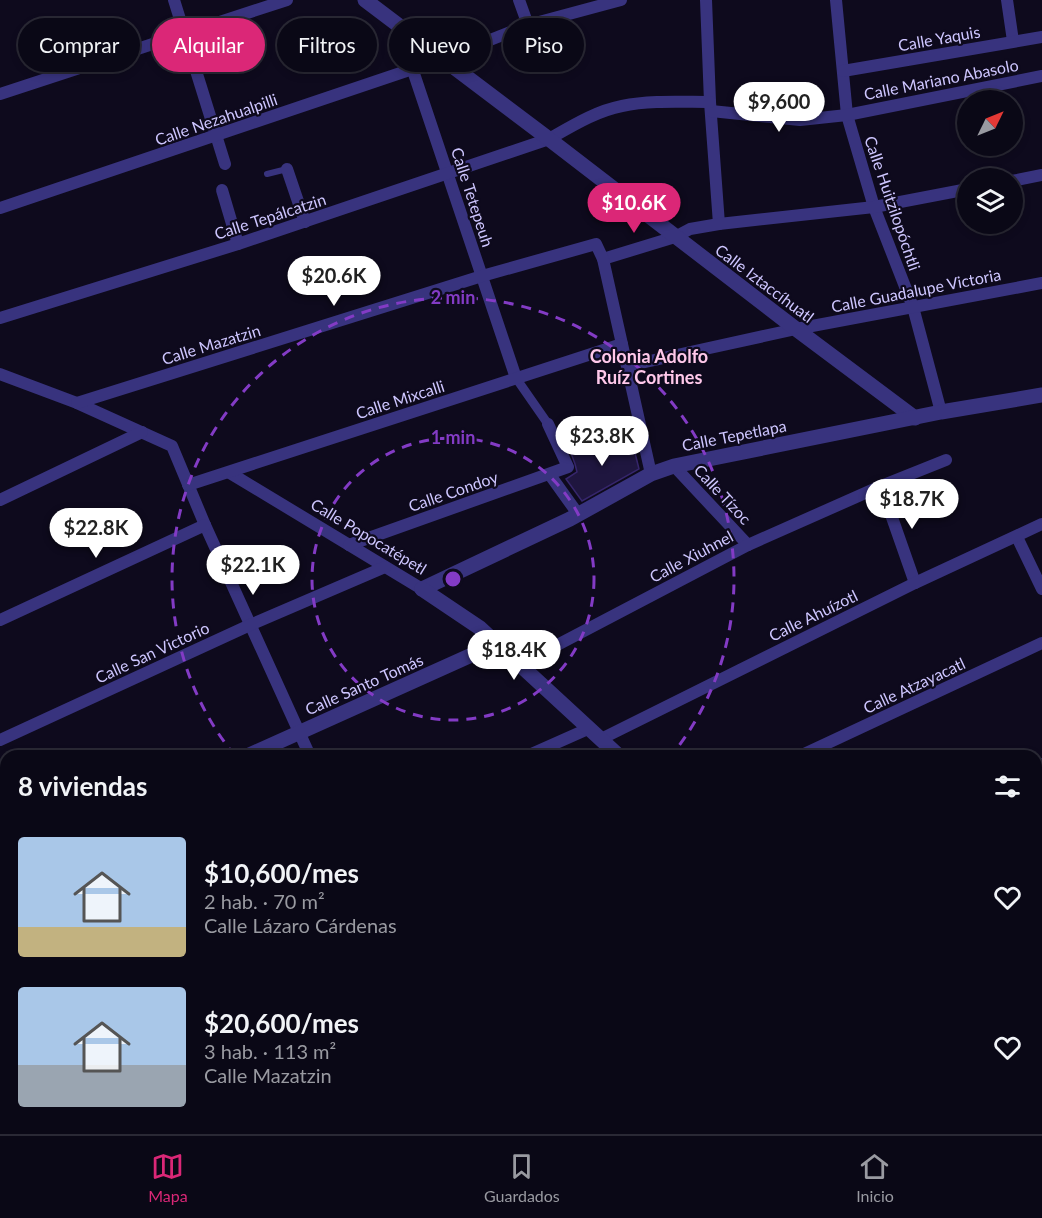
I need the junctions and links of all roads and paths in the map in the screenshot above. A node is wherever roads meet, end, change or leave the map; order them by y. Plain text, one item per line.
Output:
1 (174, 0) edge
2 (287, 0) edge
3 (365, 0) edge
4 (519, 0) edge
5 (621, 0) edge
6 (706, 0) edge
7 (836, 0) edge
8 (1007, 0) edge
9 (180, 18) edge
10 (229, 18) edge
11 (525, 18) edge
12 (557, 18) edge
13 (389, 19) edge
14 (1042, 36) edge
15 (1013, 41) junction
16 (152, 43) edge
17 (843, 71) junction
18 (196, 72) edge
19 (403, 72) edge
20 (413, 72) edge
21 (459, 72) edge
22 (1042, 76) edge
23 (0, 94) edge
24 (711, 106) junction
25 (847, 115) junction
26 (216, 136) junction
27 (549, 139) junction
28 (225, 164) dead end
29 (287, 169) joint
30 (449, 173) junction
31 (267, 174) dead end
32 (1042, 175) edge
33 (1023, 179) edge
34 (222, 190) dead end
35 (957, 191) edge
36 (874, 207) junction
37 (0, 208) edge
38 (305, 222) junction
39 (719, 224) junction
40 (675, 237) junction
41 (238, 244) junction
42 (603, 259) junction
43 (482, 276) junction
44 (1042, 284) edge
45 (913, 308) junction
46 (0, 318) edge
47 (796, 329) junction
48 (622, 344) junction
49 (627, 366) junction
50 (3, 378) edge
51 (516, 378) junction
52 (1042, 395) edge
53 (77, 403) junction
54 (941, 412) junction
55 (915, 418) junction
56 (548, 424) joint
57 (142, 432) junction
58 (946, 460) dead end
59 (674, 466) junction
60 (230, 473) junction
61 (651, 474) junction
62 (550, 475) junction
63 (188, 485) junction
64 (881, 486) junction
65 (0, 500) edge
66 (578, 514) junction
67 (1042, 524) edge
68 (205, 525) junction
69 (1017, 537) junction
70 (349, 545) junction
71 (748, 545) junction
72 (385, 567) junction
73 (915, 583) junction
74 (1042, 589) edge
75 (422, 590) junction
76 (0, 620) edge
77 (250, 625) junction
78 (1042, 643) edge
79 (496, 644) junction
80 (520, 664) junction
81 (300, 732) junction
82 (595, 734) junction
83 (0, 740) edge
84 (260, 750) edge
85 (308, 750) edge
86 (546, 750) edge
87 (612, 750) edge
88 (813, 750) edge

1 - 9 street
2 - 10 street
3 - 13 street, Calle Iztaccíhuatl
4 - 11 street
5 - 12 street, Calle Nezahualpilli
6 - 24 street
7 - 17 street, Calle Huitzilopóchtli
8 - 15 street
14 - 15 street, Calle Yaquis
15 - 17 street, Calle Yaquis
16 - 23 street
17 - 25 street, Calle Huitzilopóchtli
18 - 26 street
19 - 26 street, Calle Nezahualpilli
20 - 30 street, Calle Tetepeuh
21 - 27 street, Calle Iztaccíhuatl
22 - 25 street, Calle Mariano Abasolo
24 - 25 street, Calle Mariano Abasolo
24 - 27 street, Calle Tepálcatzin
24 - 39 street
25 - 36 street, Calle Huitzilopóchtli
26 - 28 street
26 - 37 street, Calle Nezahualpilli
27 - 30 street, Calle Tepálcatzin
27 - 40 street, Calle Iztaccíhuatl
29 - 31 lane
29 - 38 street
30 - 38 street, Calle Tepálcatzin
30 - 43 street, Calle Tetepeuh
32 - 33 street
34 - 41 street
35 - 36 street
36 - 39 street
36 - 45 street, Calle Huitzilopóchtli
38 - 41 street, Calle Tepálcatzin
39 - 40 street
40 - 42 street
40 - 47 street, Calle Iztaccíhuatl
41 - 46 street, Calle Tepálcatzin
42 - 43 street, Calle Mazatzin
42 - 48 street
43 - 51 street, Calle Tetepeuh
43 - 53 street, Calle Mazatzin
44 - 45 street, Calle Guadalupe Victoria
45 - 47 street, Calle Guadalupe Victoria
45 - 54 street, Calle Huitzilopóchtli
47 - 49 street
47 - 55 street, Calle Iztaccíhuatl
48 - 49 street
48 - 51 street, Calle Mixcalli
49 - 61 street
50 - 53 street
51 - 56 street
51 - 60 street, Calle Mixcalli
52 - 54 street, Calle Tepetlapa
53 - 57 street
54 - 55 street, Calle Tepetlapa
55 - 59 street, Calle Tepetlapa
56 - 62 street, Calle Condoy
57 - 63 street
57 - 65 street
58 - 64 street, Calle Xiuhnel
59 - 61 street, Calle Tepetlapa
59 - 71 street, Calle Tízoc
60 - 63 street, Calle Mixcalli
60 - 70 street, Calle Popocatépetl
61 - 66 street, Calle Tepetlapa
62 - 66 street
62 - 70 street, Calle Condoy
63 - 68 street
64 - 71 street, Calle Xiuhnel
64 - 73 street
66 - 75 street, Calle Tepetlapa
67 - 69 street, Calle Ahuízotl
68 - 76 street
68 - 77 street
69 - 73 street, Calle Ahuízotl
69 - 74 street
70 - 72 street, Calle Popocatépetl
71 - 80 street, Calle Xiuhnel
72 - 75 street, Calle Popocatépetl
72 - 77 street, Calle San Victorio
73 - 82 street, Calle Ahuízotl
75 - 79 street, Calle Popocatépetl
77 - 81 street
77 - 83 street, Calle San Victorio
78 - 88 street, Calle Atzayacatl
79 - 80 street, Calle Popocatépetl
79 - 81 street, Calle Santo Tomás
80 - 82 street, Calle Popocatépetl
81 - 84 street, Calle Santo Tomás
81 - 85 street
82 - 86 street, Calle Ahuízotl
82 - 87 street, Calle Popocatépetl

